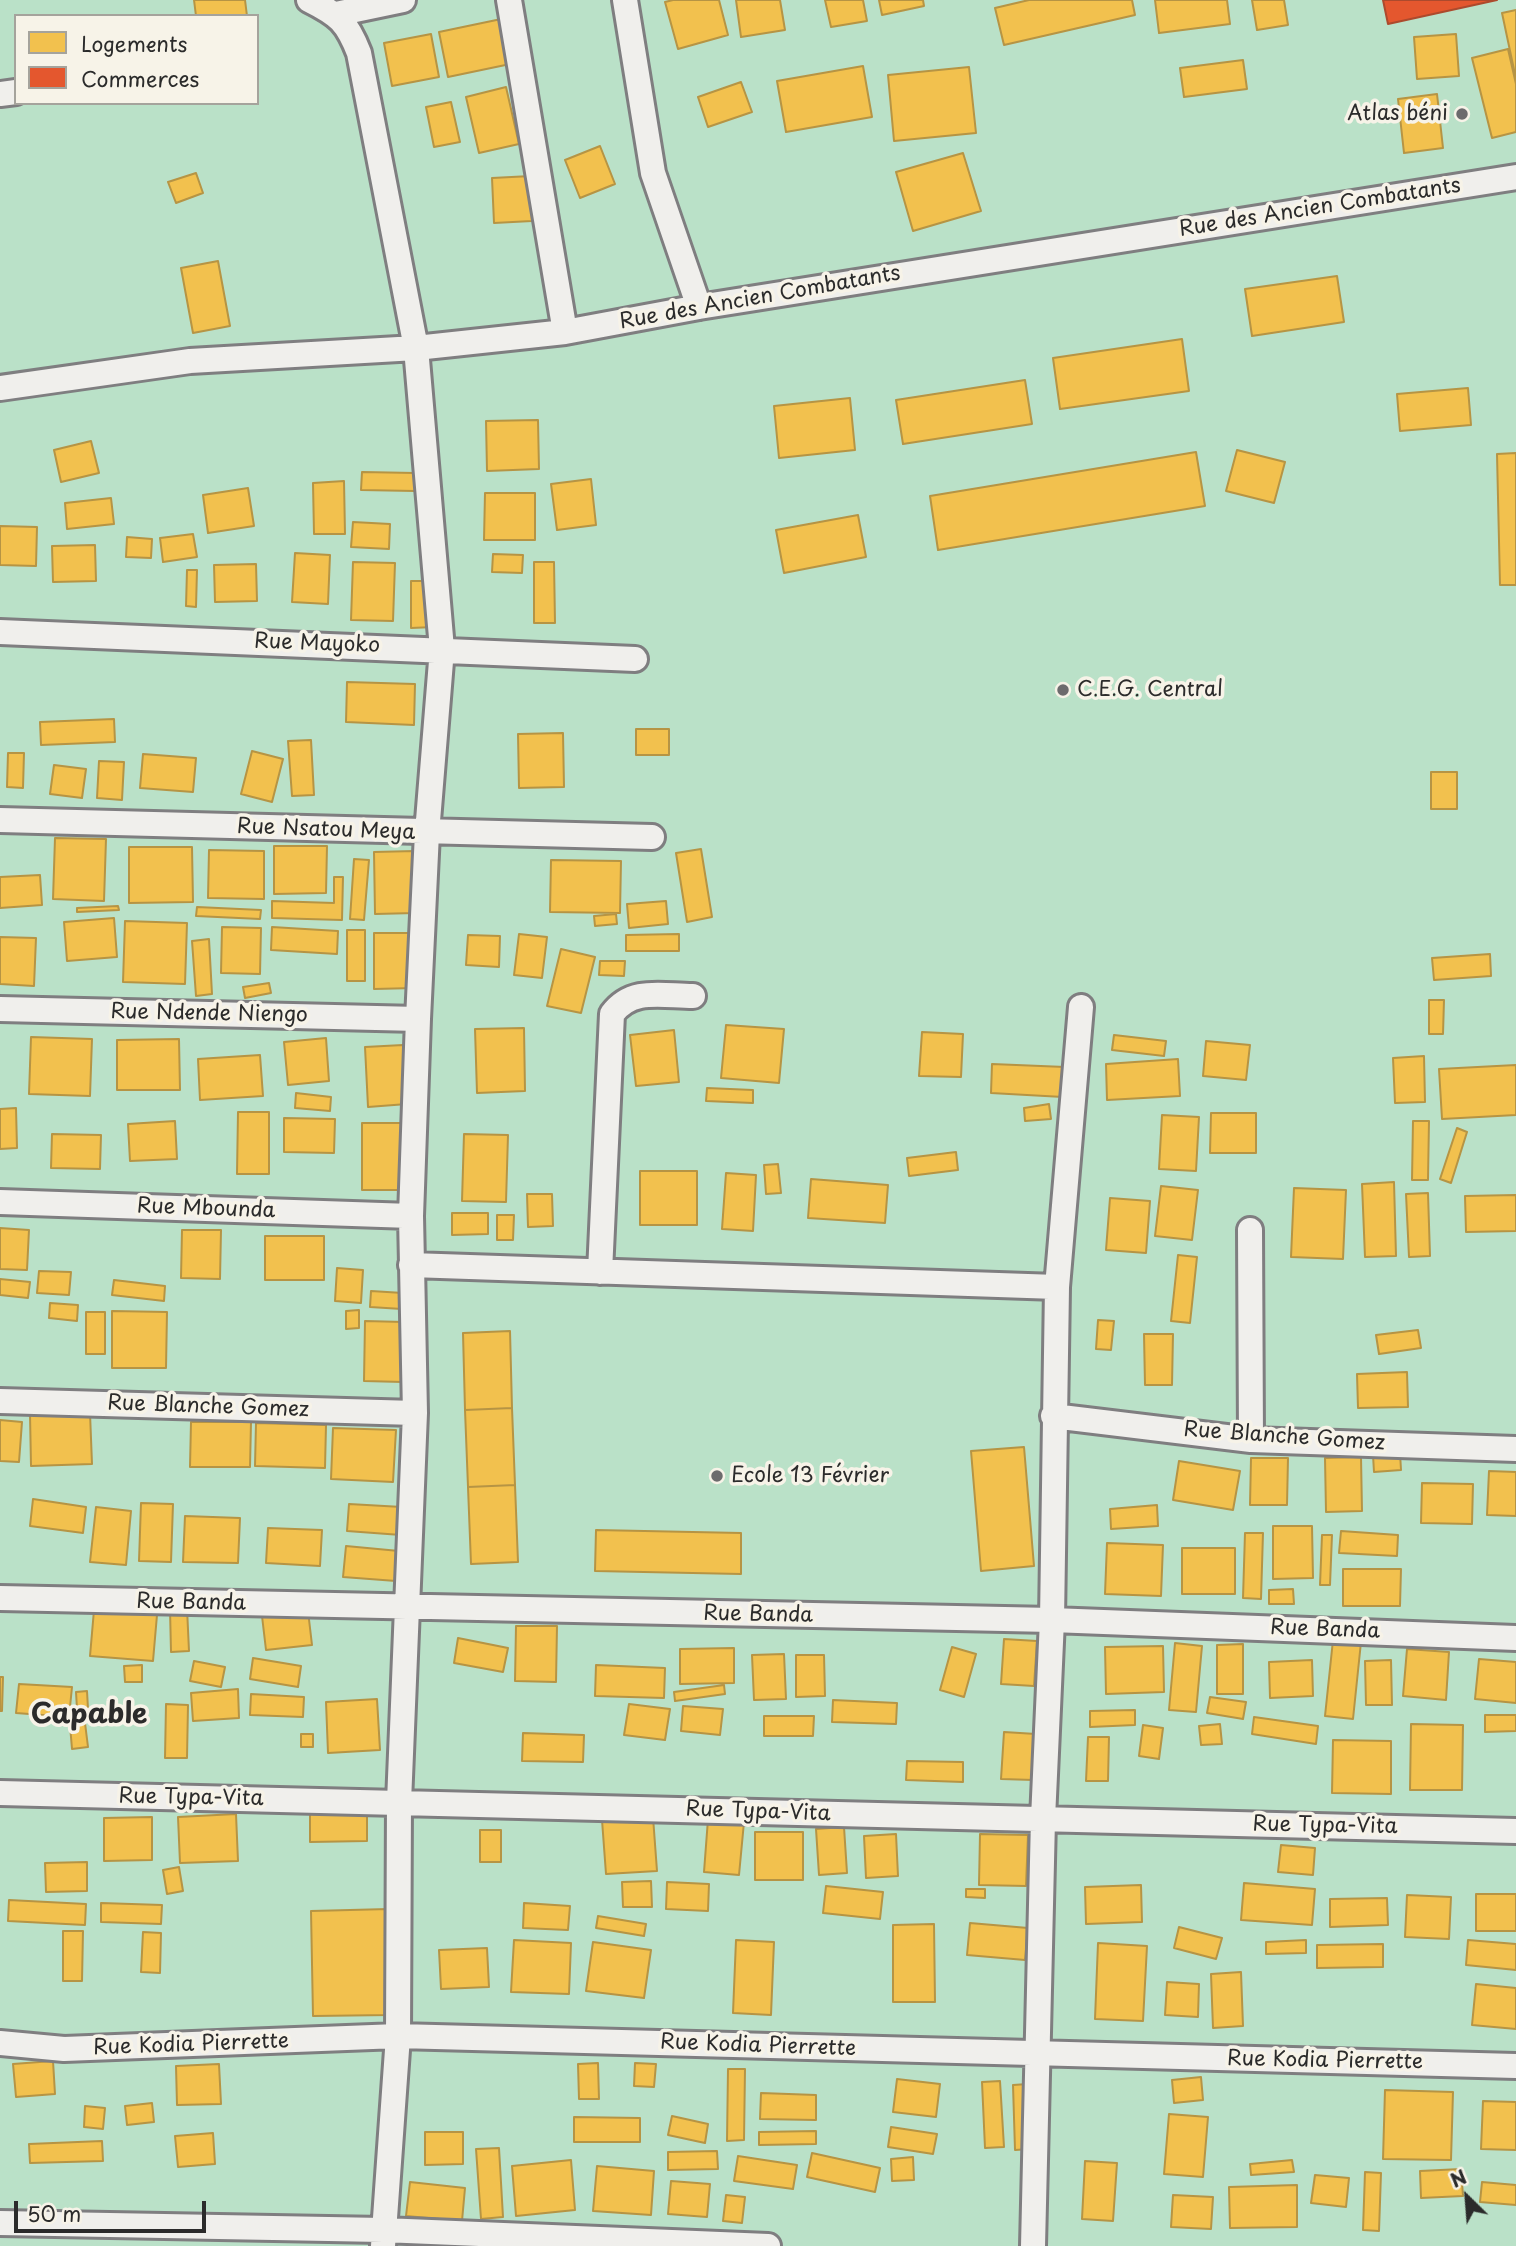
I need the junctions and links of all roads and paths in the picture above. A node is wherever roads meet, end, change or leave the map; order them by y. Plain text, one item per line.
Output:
1 (309, 0) edge
2 (403, 0) edge
3 (509, 0) edge
4 (625, 0) edge
5 (336, 14) junction
6 (1516, 177) edge
7 (699, 307) junction
8 (565, 332) junction
9 (416, 348) junction
10 (0, 388) edge
11 (0, 632) edge
12 (442, 649) junction
13 (635, 659) dead end
14 (0, 820) edge
15 (427, 833) junction
16 (652, 837) dead end
17 (693, 996) dead end
18 (1081, 1007) dead end
19 (0, 1009) edge
20 (418, 1019) junction
21 (0, 1202) edge
22 (411, 1216) junction
23 (1250, 1230) dead end
24 (411, 1265) junction
25 (600, 1272) junction
26 (1057, 1287) junction
27 (0, 1401) edge
28 (415, 1412) junction
29 (1053, 1416) junction
30 (1251, 1440) junction
31 (1516, 1449) edge
32 (0, 1598) edge
33 (408, 1609) junction
34 (1052, 1620) junction
35 (1516, 1637) edge
36 (0, 1793) edge
37 (399, 1802) junction
38 (1043, 1819) junction
39 (1516, 1831) edge
40 (398, 2036) junction
41 (0, 2043) edge
42 (1036, 2054) junction
43 (1516, 2066) edge
44 (0, 2223) edge
45 (383, 2238) edge
46 (768, 2246) edge
47 (1033, 2246) edge

1 - 5 street
2 - 5 street
3 - 8 street
4 - 7 street
5 - 9 street
6 - 7 street, Rue des Ancien Combatants
7 - 8 street, Rue des Ancien Combatants
8 - 9 street, Rue des Ancien Combatants
9 - 10 street, Rue des Ancien Combatants
9 - 12 street
11 - 12 street, Rue Mayoko
12 - 13 street, Rue Mayoko
12 - 15 street
14 - 15 street, Rue Nsatou Meya
15 - 16 street, Rue Nsatou Meya
15 - 20 street
17 - 25 street
18 - 26 street
19 - 20 street, Rue Ndende Niengo
20 - 22 street
21 - 22 street, Rue Mbounda
22 - 24 street
23 - 30 street
24 - 25 street
24 - 28 street
25 - 26 street
26 - 29 street
27 - 28 street, Rue Blanche Gomez
28 - 33 street
29 - 30 street, Rue Blanche Gomez
29 - 34 street
30 - 31 street, Rue Blanche Gomez
32 - 33 street, Rue Banda
33 - 34 street, Rue Banda
33 - 37 street
34 - 35 street, Rue Banda
34 - 38 street
36 - 37 street, Rue Typa-Vita
37 - 38 street, Rue Typa-Vita
37 - 40 street
38 - 39 street, Rue Typa-Vita
38 - 42 street
40 - 41 street, Rue Kodia Pierrette
40 - 42 street, Rue Kodia Pierrette
40 - 45 street
42 - 43 street, Rue Kodia Pierrette
42 - 47 street
44 - 45 street
45 - 46 street

